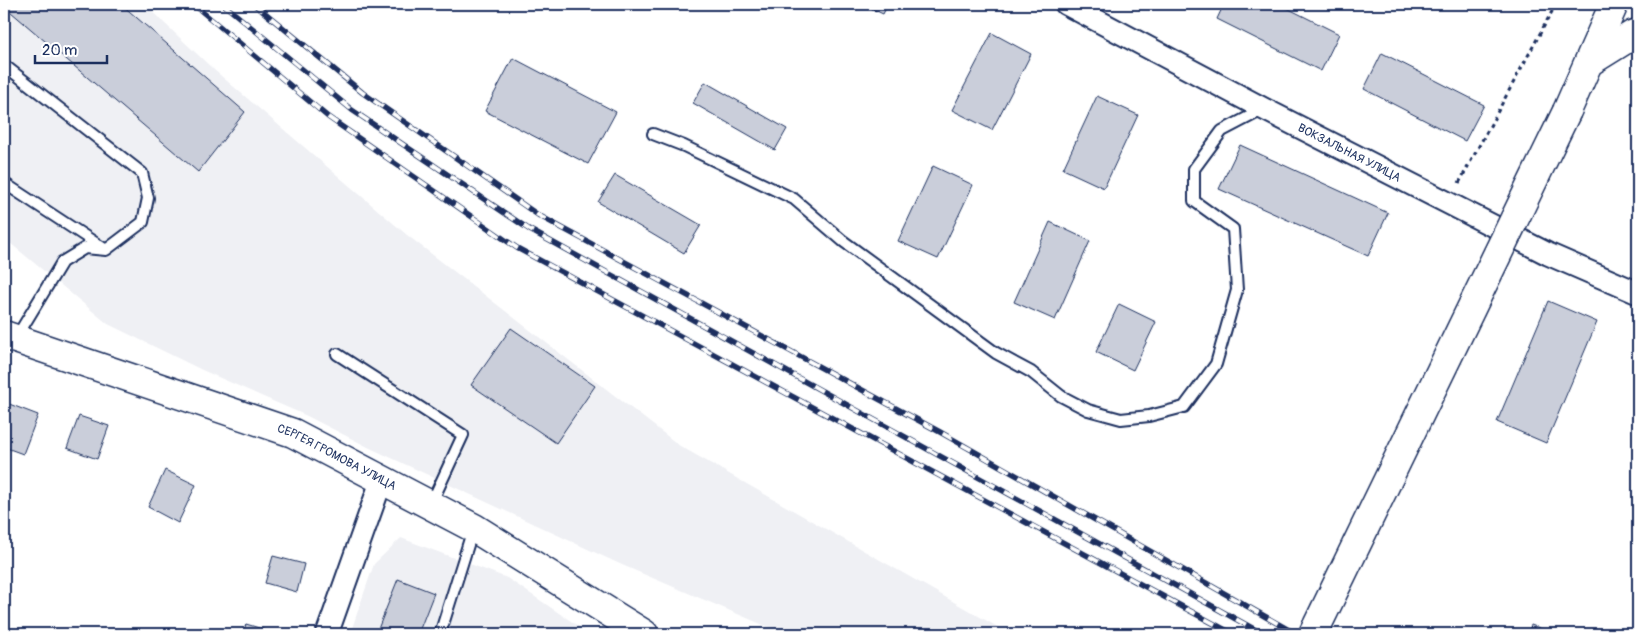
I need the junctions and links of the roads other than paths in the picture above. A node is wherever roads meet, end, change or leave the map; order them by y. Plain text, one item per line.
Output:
1 (1066, 4) edge
2 (1614, 4) edge
3 (1638, 33) edge
4 (1589, 62) junction
5 (4, 64) edge
6 (1264, 109) junction
7 (653, 134) dead end
8 (4, 183) edge
9 (106, 250) junction
10 (1638, 293) edge
11 (9, 337) edge
12 (337, 354) dead end
13 (382, 479) junction
14 (430, 505) junction
15 (474, 528) junction
16 (327, 634) edge
17 (440, 634) edge
18 (644, 634) edge
19 (1313, 634) edge

1 - 6 street, ВОКЗАЛЬНАЯ УЛИЦА
2 - 4 main road
3 - 4 main road
4 - 19 main road, bridge
5 - 9 lane
6 - 7 lane
6 - 10 street, ВОКЗАЛЬНАЯ УЛИЦА
8 - 9 lane
9 - 11 lane
11 - 13 main road, СЕРГЕЯ ГРОМОВА УЛИЦА
12 - 14 lane
13 - 14 main road, СЕРГЕЯ ГРОМОВА УЛИЦА
13 - 16 street
14 - 15 main road, СЕРГЕЯ ГРОМОВА УЛИЦА
15 - 17 lane
15 - 18 main road, СЕРГЕЯ ГРОМОВА УЛИЦА

